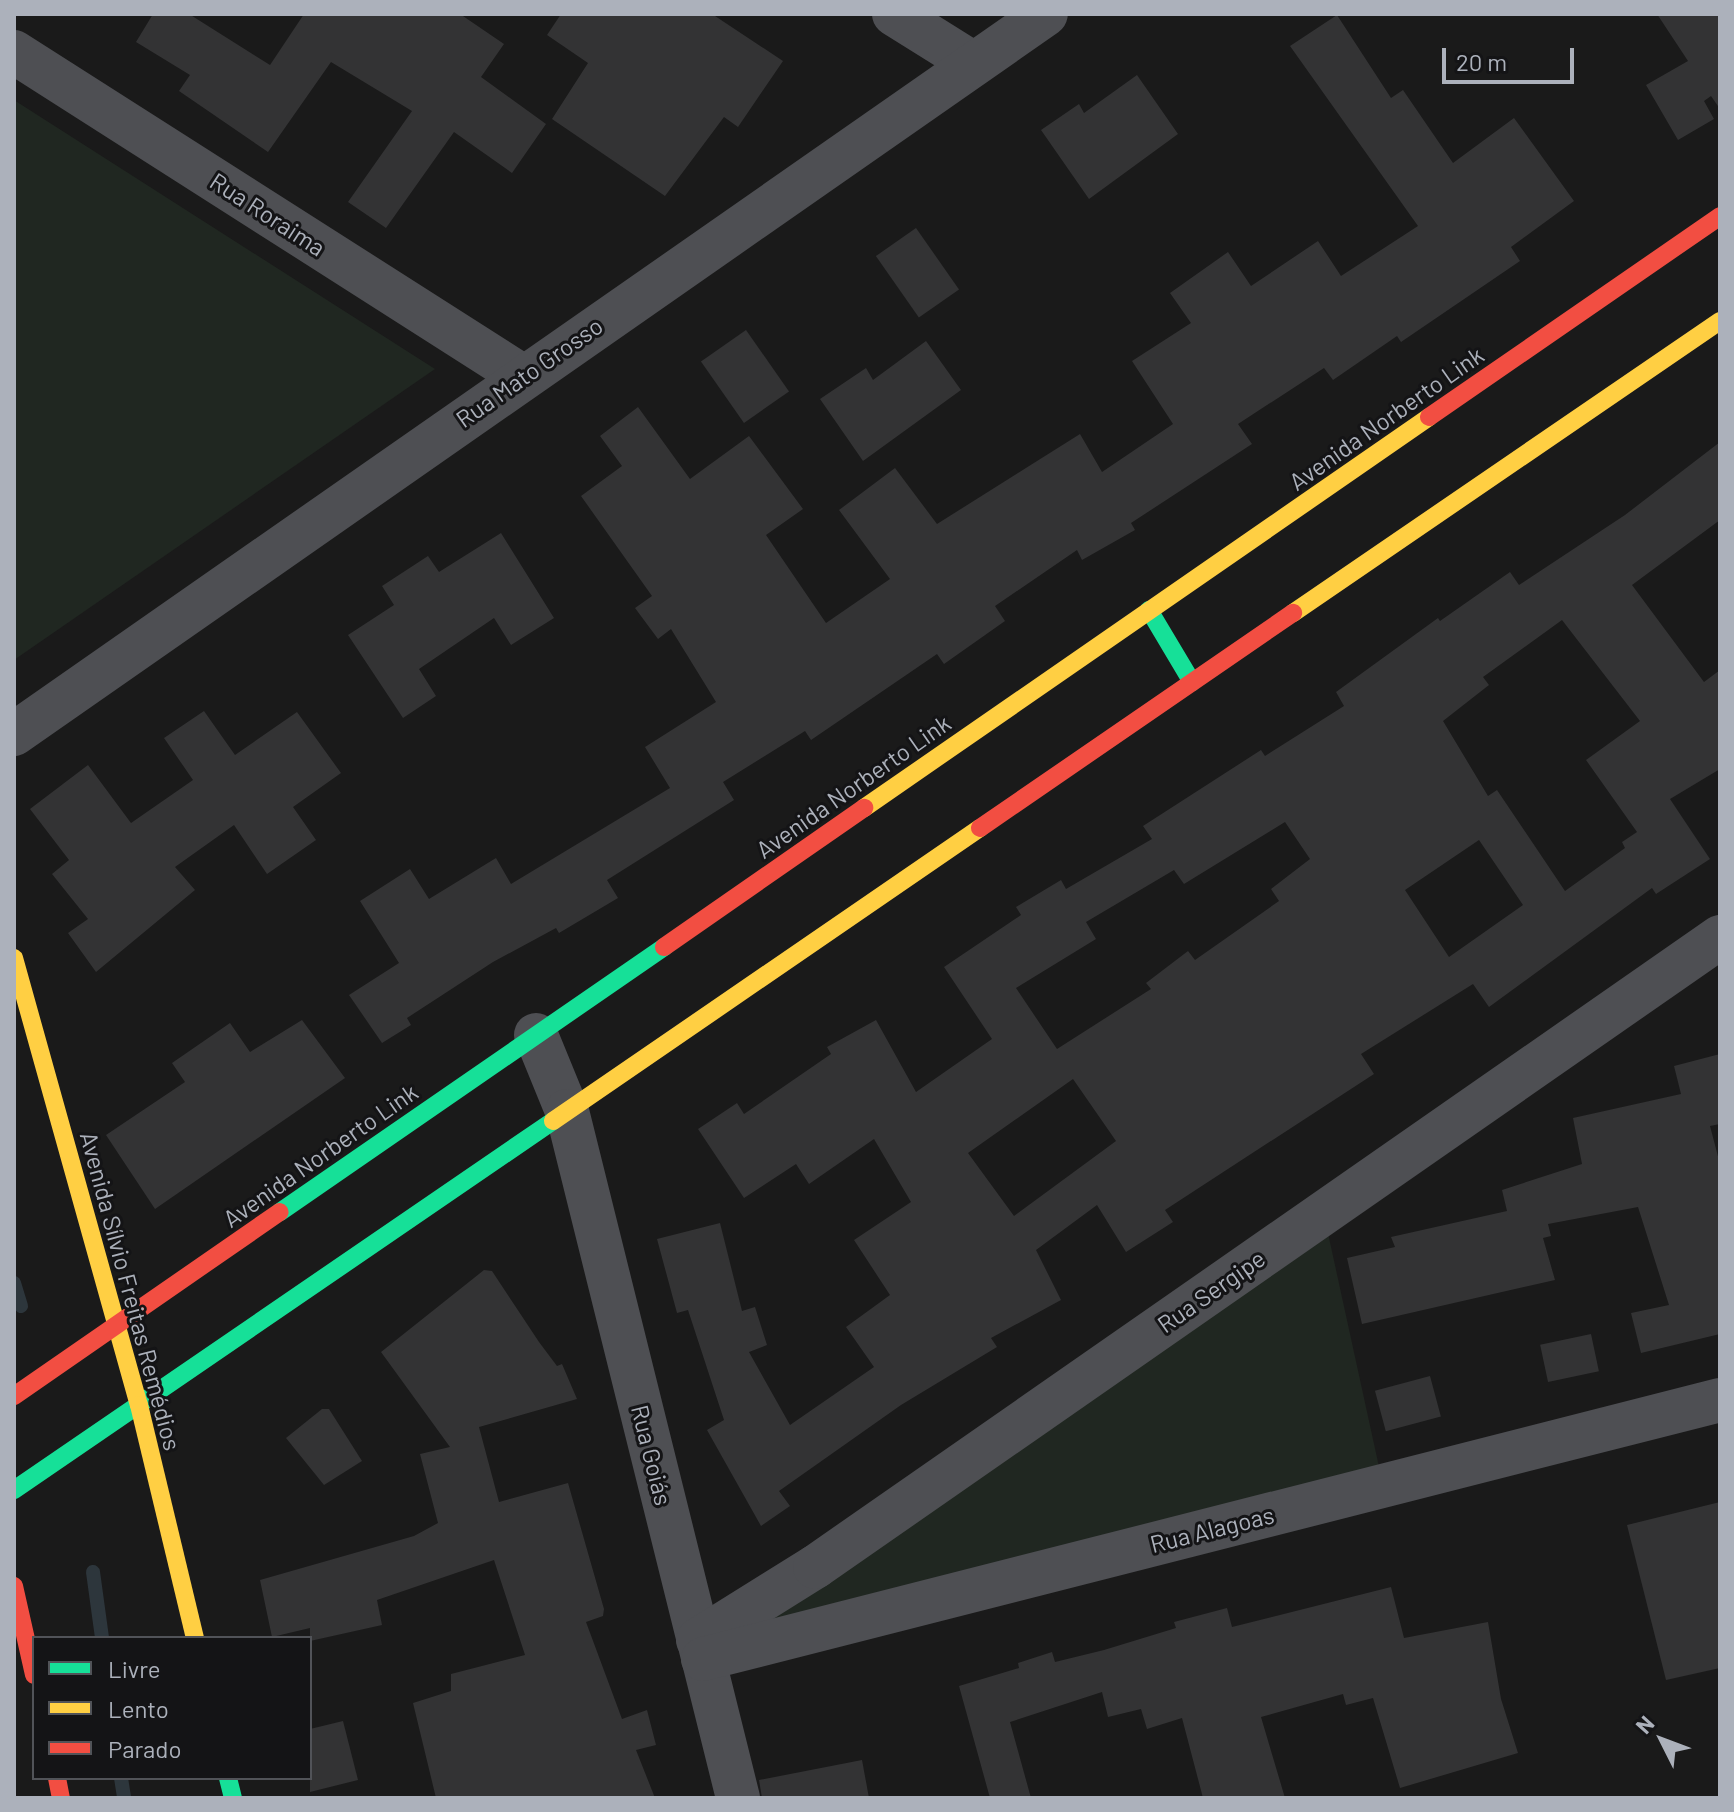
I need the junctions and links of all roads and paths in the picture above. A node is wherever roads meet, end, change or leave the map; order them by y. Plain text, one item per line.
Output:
1 (894, 14) edge
2 (1046, 14) edge
3 (14, 52) edge
4 (974, 64) junction
5 (1720, 216) edge
6 (1720, 321) edge
7 (522, 376) junction
8 (1149, 610) junction
9 (1192, 682) junction
10 (14, 734) edge
11 (1720, 937) edge
12 (14, 958) edge
13 (536, 1035) junction
14 (567, 1111) junction
15 (116, 1326) junction
16 (14, 1396) edge
17 (1720, 1400) edge
18 (139, 1405) junction
19 (14, 1490) edge
20 (14, 1586) edge
21 (195, 1636) edge
22 (701, 1649) junction
23 (32, 1666) edge
24 (738, 1798) edge

1 - 4 street
2 - 4 street, Rua Mato Grosso
3 - 7 street, Rua Roraima
4 - 7 street, Rua Mato Grosso
5 - 8 street, Avenida Norberto Link
6 - 9 street
7 - 10 street, Rua Mato Grosso
8 - 9 street
8 - 13 street, Avenida Norberto Link
9 - 14 street
11 - 22 street, Rua Sergipe
12 - 15 street, Avenida Sílvio Freitas Remédios
13 - 14 street, Rua Goiás
13 - 15 street, Avenida Norberto Link
14 - 18 street
14 - 22 street, Rua Goiás
15 - 16 street, Avenida Norberto Link
15 - 18 street, Avenida Sílvio Freitas Remédios
17 - 22 street, Rua Alagoas
18 - 19 street
18 - 21 street, Avenida Sílvio Freitas Remédios
20 - 23 street
22 - 24 street, Rua Goiás

